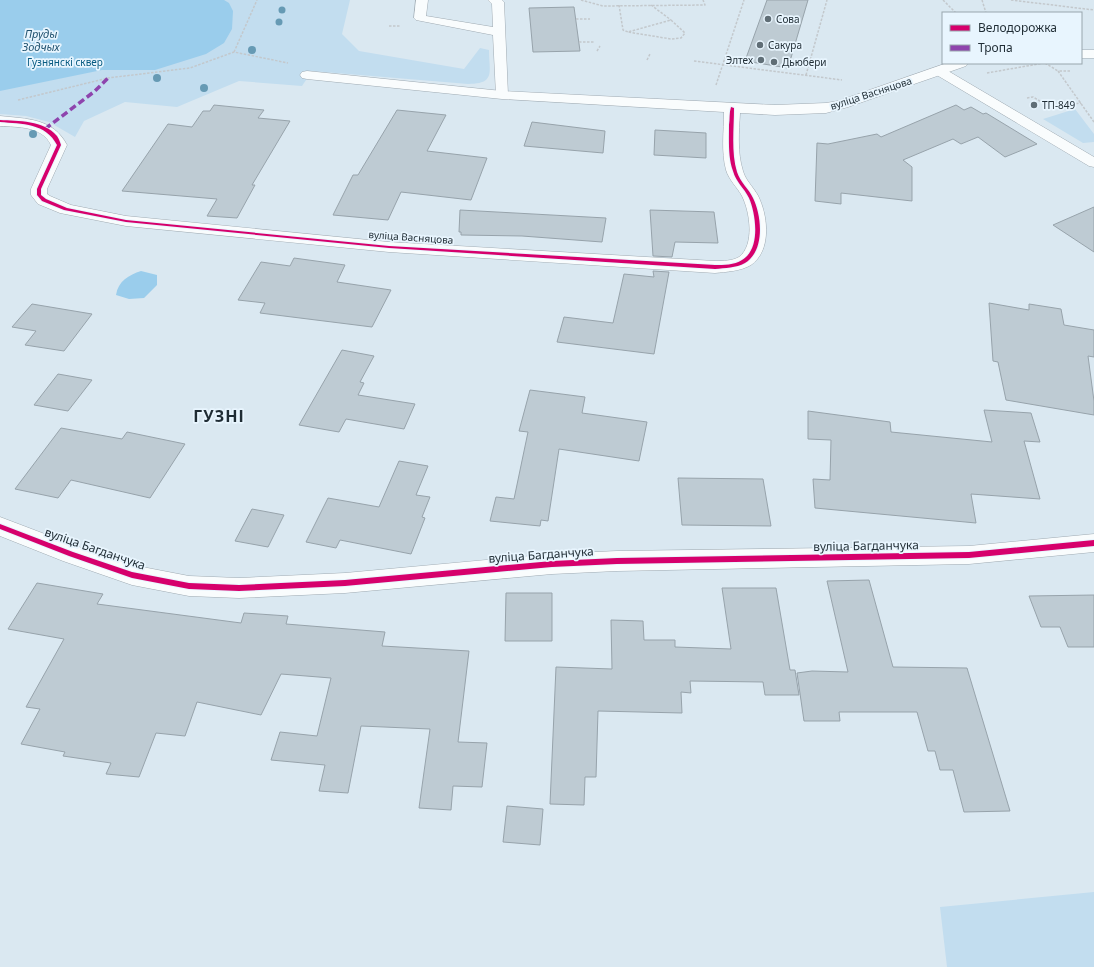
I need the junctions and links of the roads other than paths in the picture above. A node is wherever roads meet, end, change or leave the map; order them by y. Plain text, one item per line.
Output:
1 (422, 0) edge
2 (494, 0) edge
3 (499, 32) junction
4 (1082, 54) edge
5 (1094, 54) edge
6 (958, 64) edge
7 (939, 70) junction
8 (307, 74) dead end
9 (502, 95) junction
10 (732, 108) junction
11 (0, 121) edge
12 (1094, 163) edge
13 (0, 526) edge
14 (1094, 543) edge

1 - 3 lane
2 - 3 lane
3 - 9 lane
4 - 5 street
6 - 7 street, вуліца Васняцова
7 - 10 street, вуліца Васняцова
7 - 12 lane
8 - 9 street, вуліца Васняцова
9 - 10 street, вуліца Васняцова
10 - 11 street, вуліца Васняцова
13 - 14 street, вуліца Багданчука

